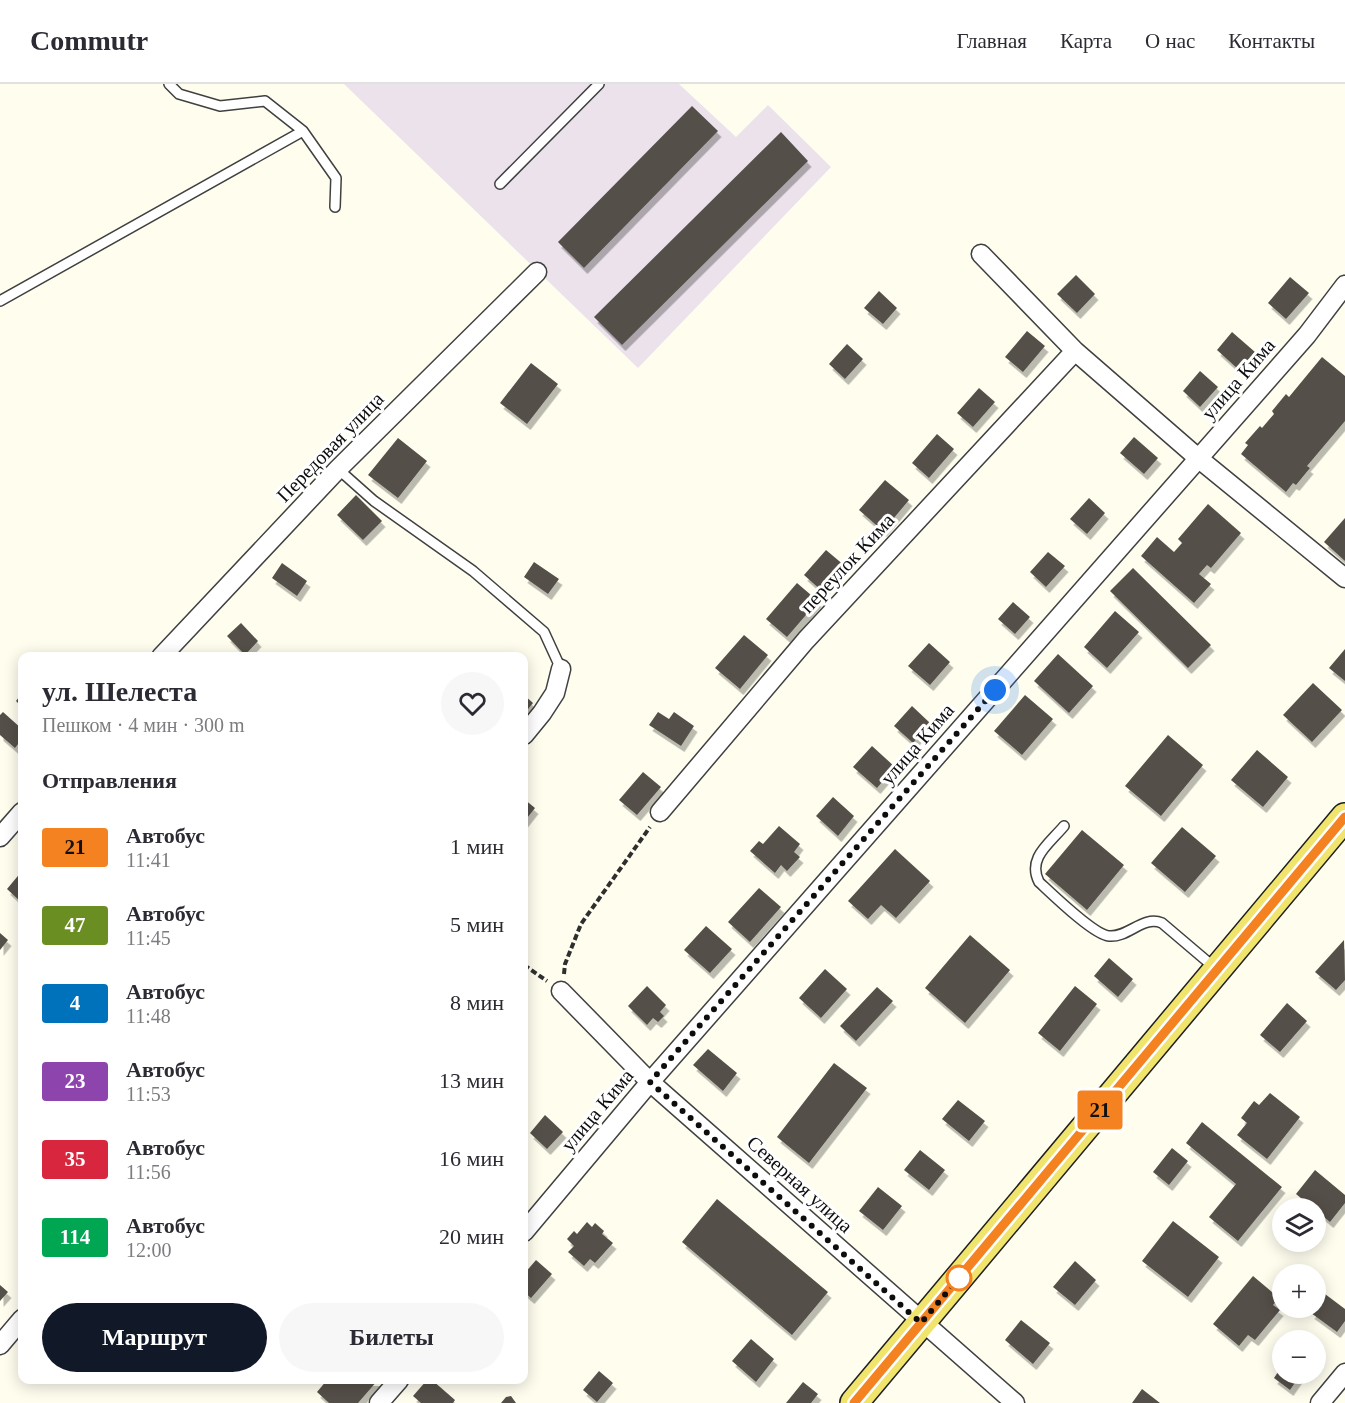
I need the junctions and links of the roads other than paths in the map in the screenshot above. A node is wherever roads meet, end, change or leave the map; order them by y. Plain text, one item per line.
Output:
1 (169, 84) edge
2 (599, 84) edge
3 (303, 131) junction
4 (500, 184) dead end
5 (334, 207) dead end
6 (981, 254) dead end
7 (537, 272) dead end
8 (1345, 285) edge
9 (0, 301) edge
10 (1075, 351) junction
11 (1198, 458) junction
12 (338, 469) junction
13 (1345, 578) edge
14 (166, 652) edge
15 (561, 669) joint
16 (528, 730) edge
17 (660, 812) road end
18 (18, 817) edge
19 (1345, 817) edge
20 (1064, 826) dead end
21 (0, 837) edge
22 (1217, 970) junction
23 (561, 991) road end
24 (650, 1082) junction
25 (528, 1227) edge
26 (18, 1323) edge
27 (921, 1323) junction
28 (0, 1345) edge
29 (1345, 1373) edge
30 (396, 1384) edge
31 (380, 1403) edge
32 (854, 1403) edge
33 (1015, 1403) edge
34 (1320, 1403) edge

1 - 3 lane
2 - 4 lane
3 - 5 lane
3 - 9 lane
6 - 10 street
7 - 12 street, Передовая улица
8 - 11 street, улица Кима
10 - 11 street
10 - 17 street, переулок Кима
11 - 13 street
11 - 24 street, улица Кима
12 - 14 street, Передовая улица
12 - 15 lane
15 - 16 street
18 - 21 street
19 - 22 main road
20 - 22 lane
22 - 27 main road
23 - 24 street, Северная улица
24 - 25 street, улица Кима
24 - 27 street, Северная улица
26 - 28 street
27 - 32 main road
27 - 33 street, Северная улица
29 - 34 street
30 - 31 street

